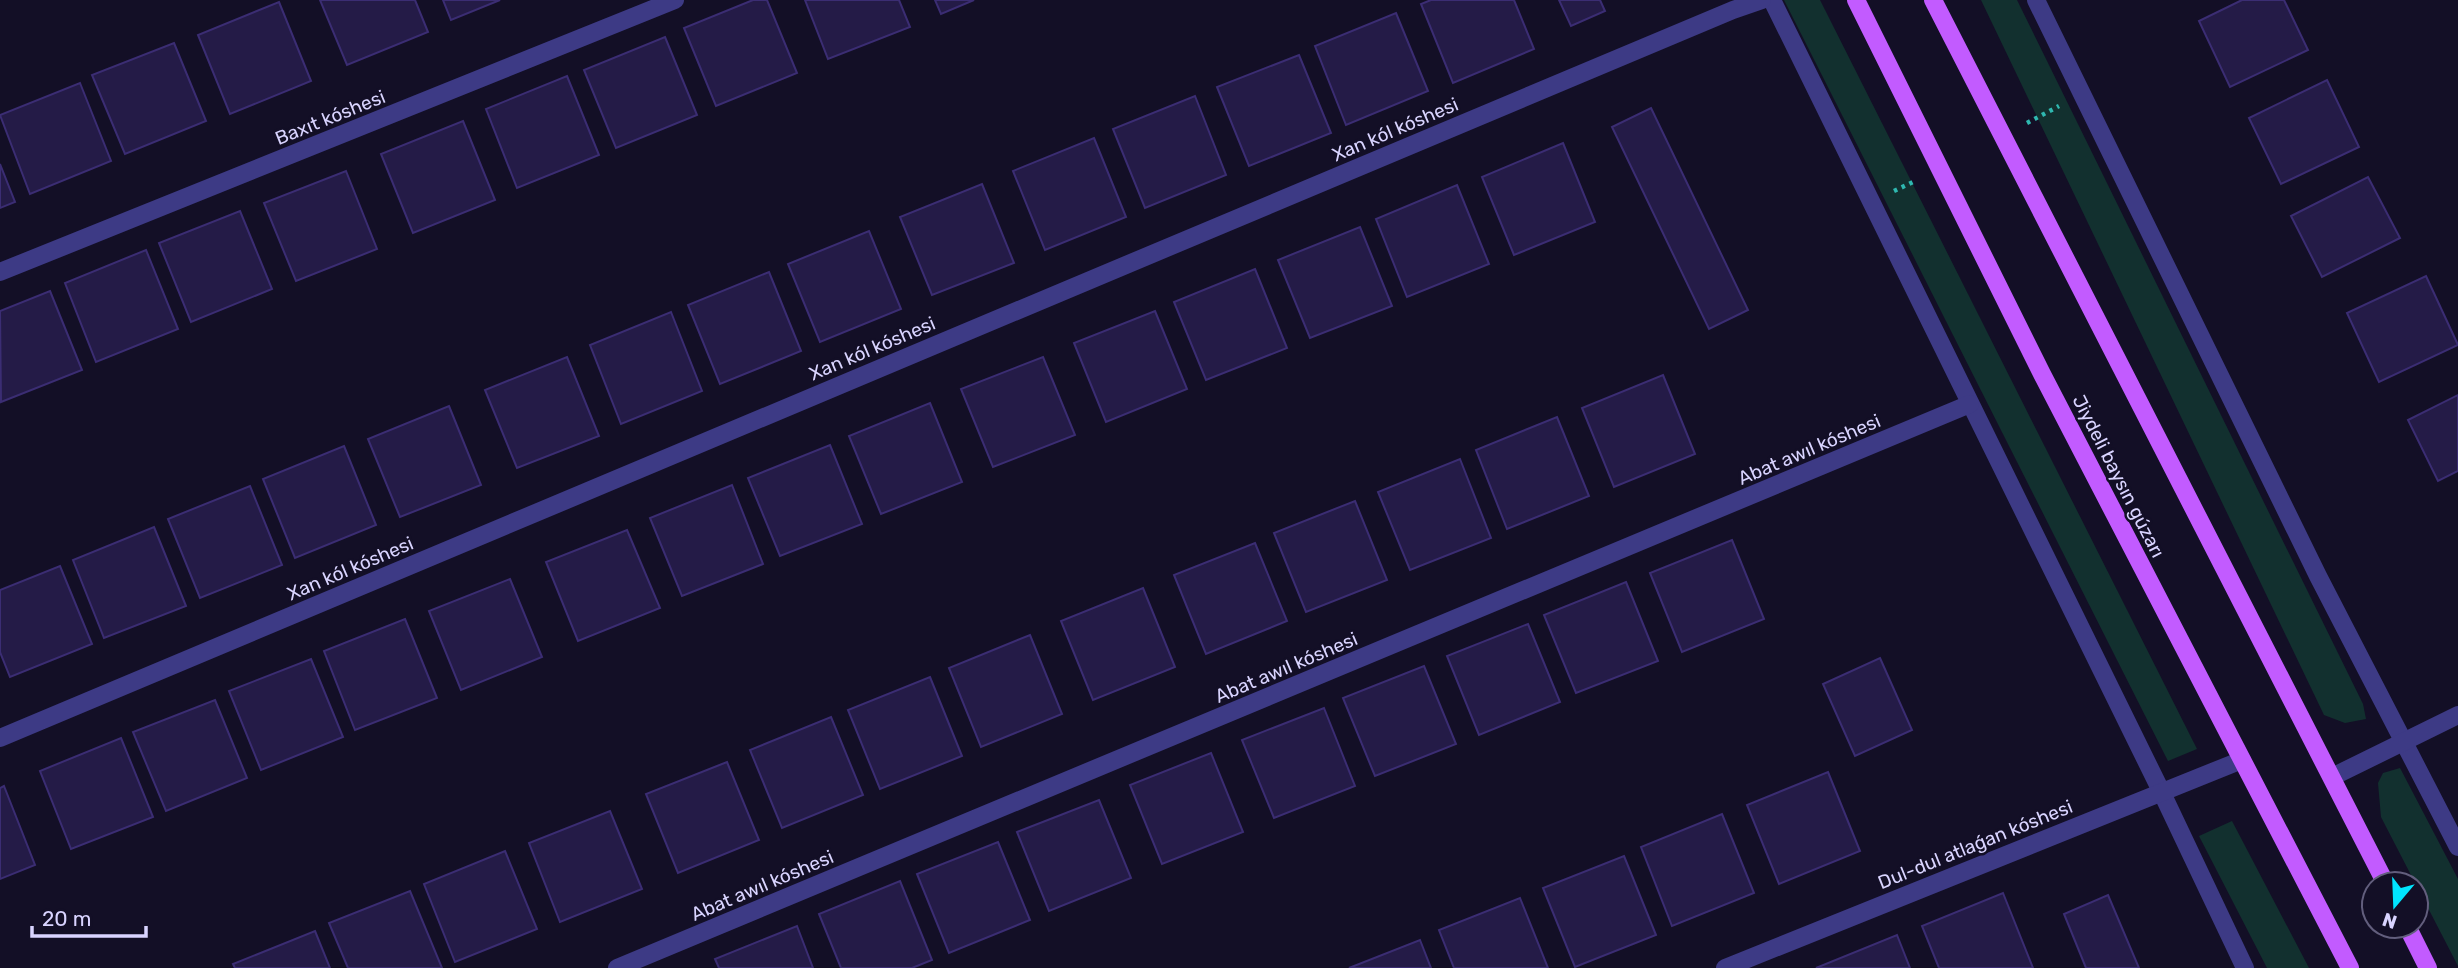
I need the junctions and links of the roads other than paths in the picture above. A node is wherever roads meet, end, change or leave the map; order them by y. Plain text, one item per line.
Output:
1 (675, 0) edge
2 (1762, 0) edge
3 (1772, 0) edge
4 (1856, 0) edge
5 (1933, 0) edge
6 (2036, 0) edge
7 (0, 272) edge
8 (1970, 404) junction
9 (2458, 715) edge
10 (0, 738) edge
11 (2404, 743) junction
12 (2242, 760) junction
13 (2332, 777) junction
14 (2162, 793) junction
15 (2458, 847) edge
16 (2378, 870) edge
17 (2414, 940) edge
18 (617, 968) edge
19 (1725, 968) edge
20 (2245, 968) edge
21 (2350, 968) edge
22 (2428, 968) edge

1 - 7 street, Baxıt kóshesi
2 - 10 street, Xan kól kóshesi
3 - 8 street
4 - 12 main road, Jiydeli baysın gúzarı
5 - 13 main road
6 - 11 street
8 - 14 street
8 - 18 street, Abat awıl kóshesi
9 - 11 street
11 - 13 street
11 - 15 street
12 - 14 street, Dul-dul atlaǵan kóshesi
12 - 21 main road, Jiydeli baysın gúzarı
13 - 16 main road
14 - 19 street, Dul-dul atlaǵan kóshesi
14 - 20 street
17 - 22 main road

